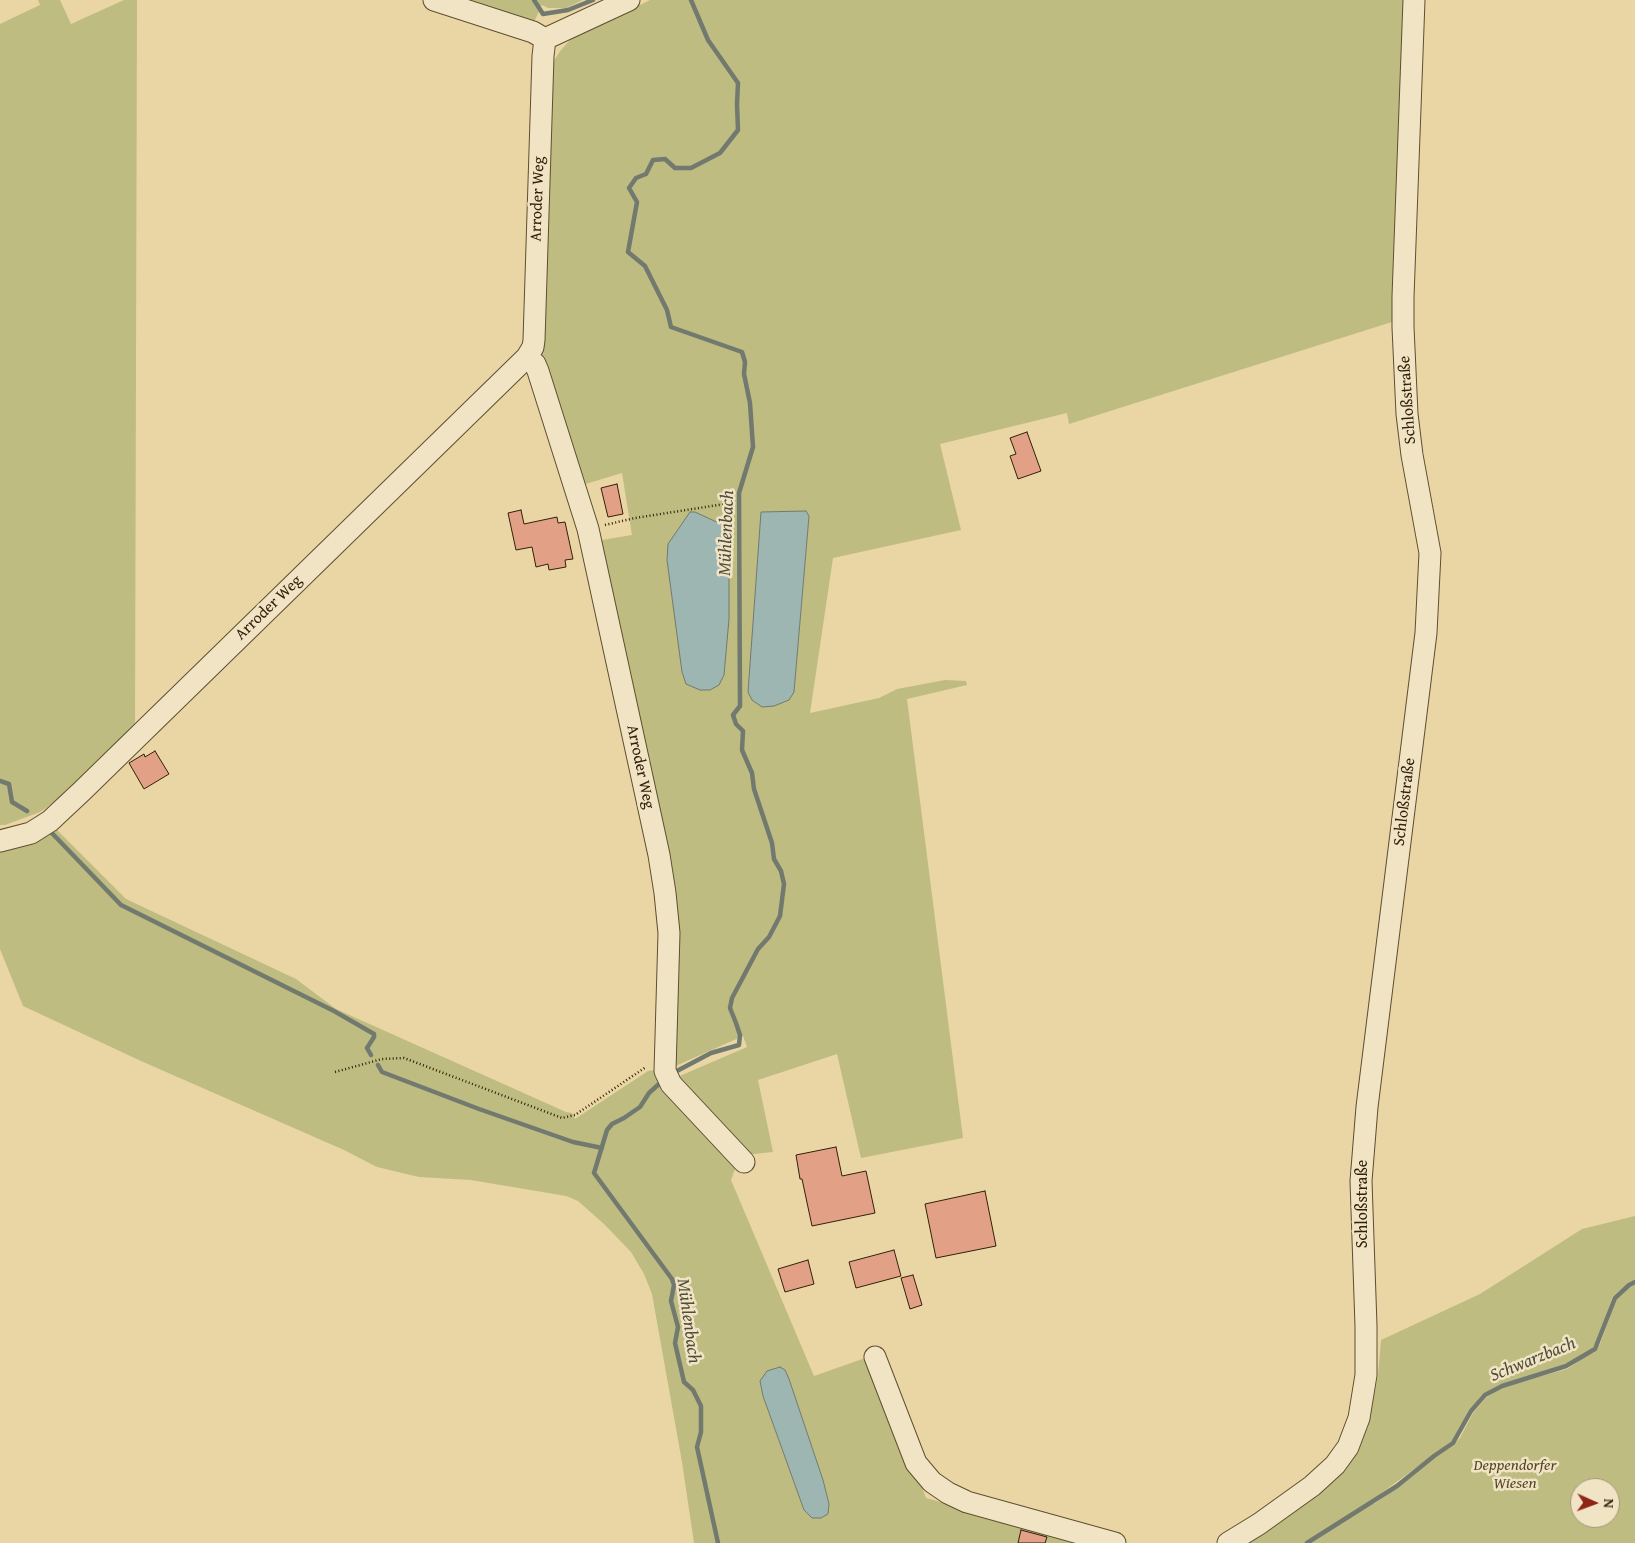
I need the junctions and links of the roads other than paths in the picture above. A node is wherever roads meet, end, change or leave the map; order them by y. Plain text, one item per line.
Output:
1 (434, 0) edge
2 (629, 0) edge
3 (1414, 0) edge
4 (545, 39) junction
5 (527, 357) junction
6 (0, 841) edge
7 (744, 1162) dead end
8 (875, 1357) dead end
9 (1115, 1543) edge
10 (1228, 1543) edge

1 - 4 street
2 - 4 street
3 - 10 street, Schloßstraße
4 - 5 street, Arroder Weg
5 - 6 street, Arroder Weg
5 - 7 street, Arroder Weg
8 - 9 street

